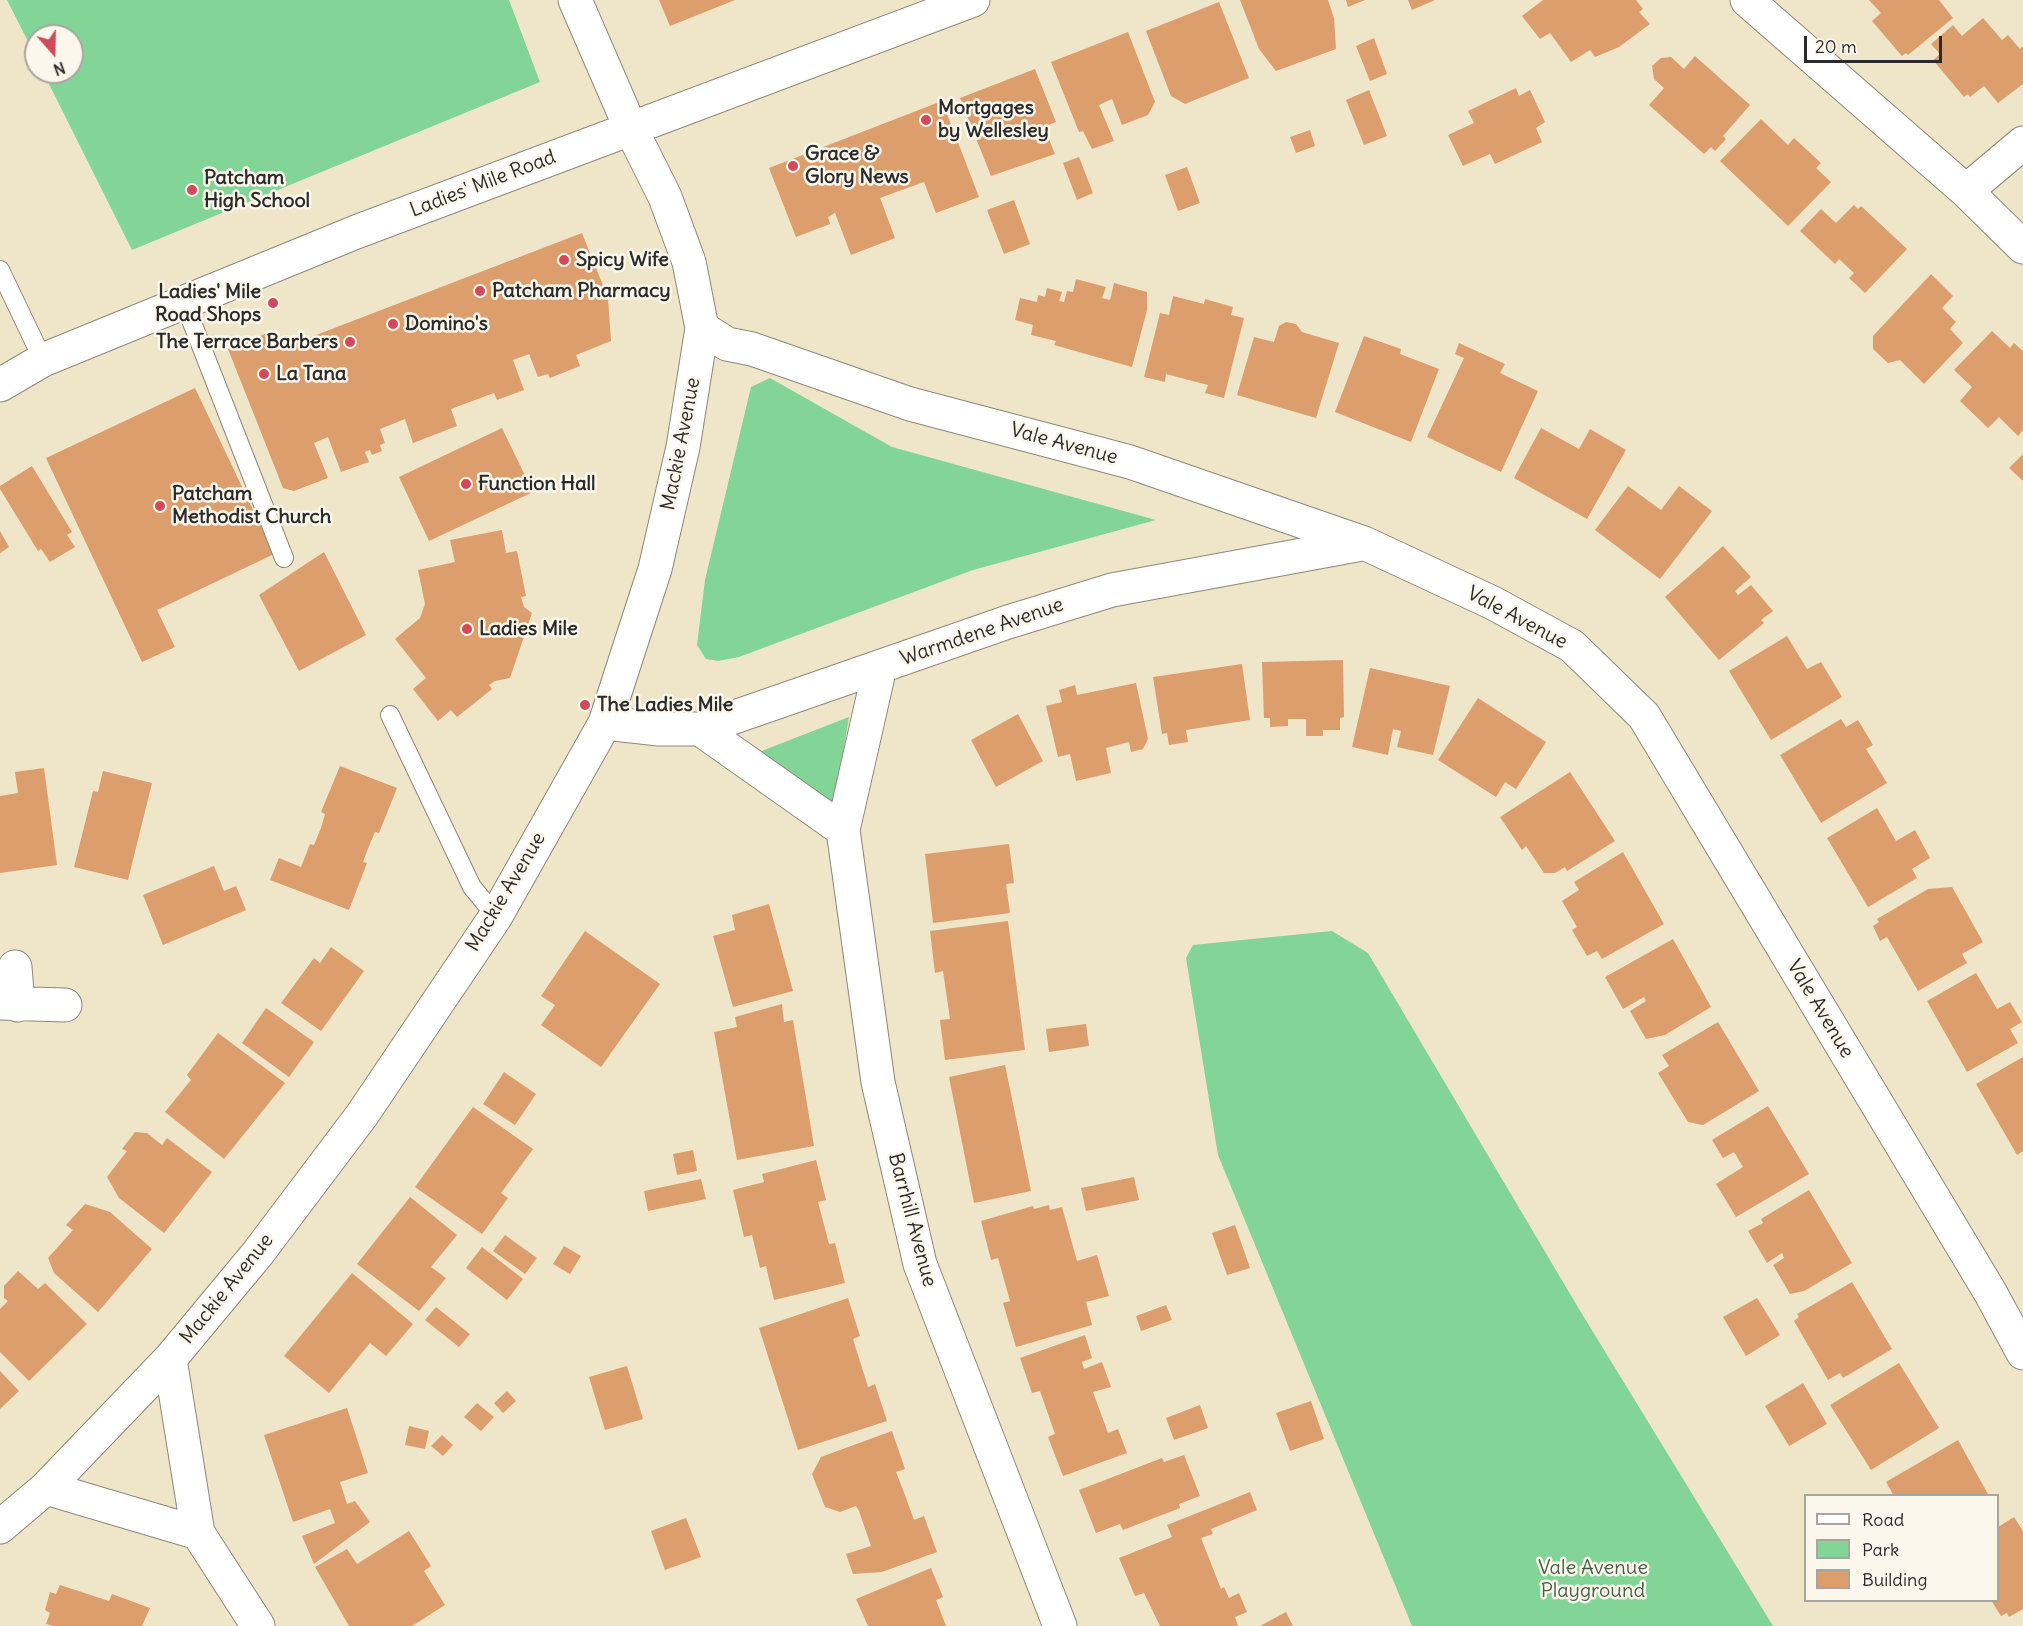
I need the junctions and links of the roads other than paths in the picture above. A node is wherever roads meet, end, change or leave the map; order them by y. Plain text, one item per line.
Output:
1 (575, 0) edge
2 (973, 0) edge
3 (1747, 0) edge
4 (631, 129) junction
5 (2023, 143) edge
6 (1966, 191) junction
7 (2023, 247) edge
8 (0, 270) edge
9 (184, 302) junction
10 (702, 328) junction
11 (43, 360) junction
12 (0, 385) edge
13 (1364, 543) junction
14 (284, 558) dead end
15 (880, 667) junction
16 (390, 715) dead end
17 (605, 723) junction
18 (700, 729) junction
19 (843, 830) junction
20 (496, 916) junction
21 (15, 967) dead end
22 (9, 1004) edge
23 (65, 1005) dead end
24 (2023, 1353) edge
25 (170, 1359) junction
26 (46, 1488) junction
27 (0, 1527) edge
28 (198, 1533) junction
29 (258, 1626) edge
30 (1060, 1626) edge

1 - 4 street, Mackie Avenue
2 - 4 street, Ladies' Mile Road
3 - 6 street
4 - 9 street, Ladies' Mile Road
4 - 10 street, Mackie Avenue
5 - 6 street
6 - 7 street
8 - 11 lane
9 - 11 street, Ladies' Mile Road
9 - 14 lane
10 - 13 street, Vale Avenue
10 - 17 street, Mackie Avenue
11 - 12 street, Ladies' Mile Road
13 - 15 street, Warmdene Avenue
13 - 24 street, Vale Avenue
15 - 18 street, Warmdene Avenue
15 - 19 street, Barrhill Avenue
16 - 20 lane
17 - 18 street, Warmdene Avenue
17 - 20 street, Mackie Avenue
18 - 19 street
19 - 30 street, Barrhill Avenue
20 - 25 street, Mackie Avenue
21 - 22 street
22 - 23 street
25 - 26 street, Mackie Avenue
25 - 28 street
26 - 27 street, Mackie Avenue
26 - 28 street
28 - 29 street

